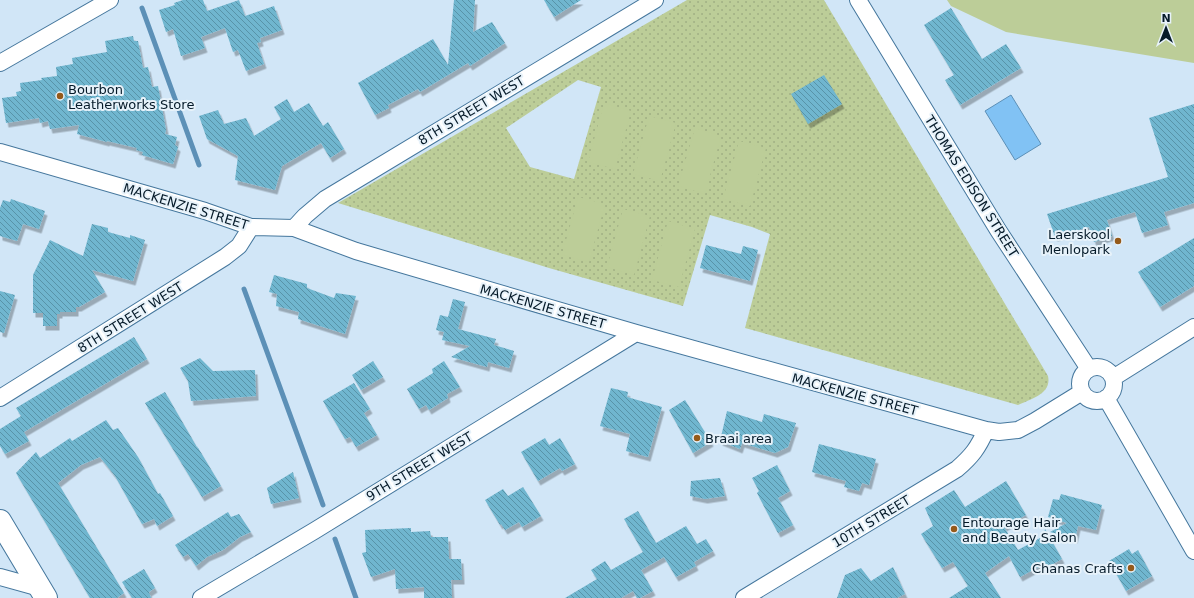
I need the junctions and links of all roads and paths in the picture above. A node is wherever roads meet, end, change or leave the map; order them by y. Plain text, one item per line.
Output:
1 (110, 0) edge
2 (655, 0) edge
3 (858, 0) edge
4 (0, 63) edge
5 (0, 152) edge
6 (251, 227) junction
7 (294, 228) junction
8 (1194, 327) edge
9 (636, 333) junction
10 (1089, 369) junction
11 (1113, 378) junction
12 (1082, 392) junction
13 (0, 398) edge
14 (1106, 398) junction
15 (986, 430) junction
16 (0, 521) edge
17 (1190, 534) edge
18 (1194, 551) edge
19 (0, 577) edge
20 (43, 593) edge
21 (201, 598) edge
22 (744, 598) edge

1 - 4 street
2 - 7 street, 8TH STREET WEST
3 - 10 street, THOMAS EDISON STREET
5 - 6 street, MACKENZIE STREET
6 - 7 street, MACKENZIE STREET
6 - 13 street, 8TH STREET WEST
7 - 9 street, MACKENZIE STREET
8 - 11 street
9 - 15 street, MACKENZIE STREET
9 - 21 street, 9TH STREET WEST
10 - 11 street
10 - 12 street
11 - 14 street
12 - 14 street
12 - 15 street, MACKENZIE STREET
14 - 17 street
15 - 22 street, 10TH STREET
16 - 20 main road
17 - 18 street
19 - 20 street

